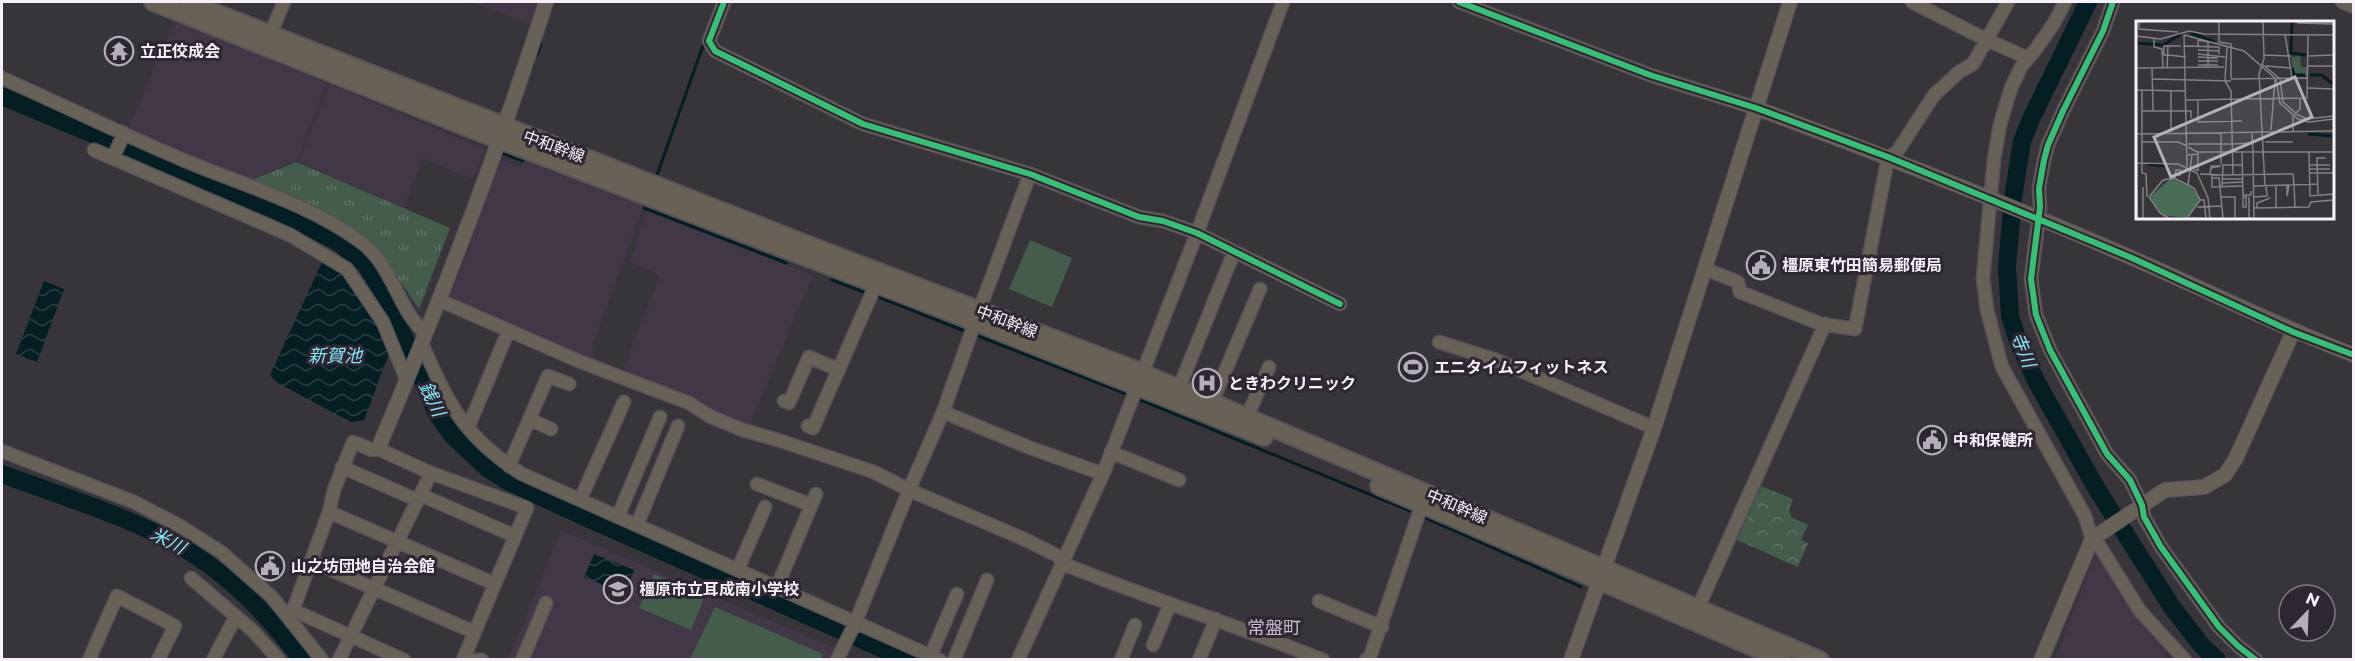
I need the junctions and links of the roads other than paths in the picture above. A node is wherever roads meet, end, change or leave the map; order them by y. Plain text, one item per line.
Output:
1 (153, 2) edge
2 (188, 2) edge
3 (284, 2) edge
4 (546, 2) edge
5 (724, 2) edge
6 (1283, 2) edge
7 (1459, 2) edge
8 (1790, 2) edge
9 (1912, 2) edge
10 (2008, 2) edge
11 (2065, 2) edge
12 (2113, 2) edge
13 (2342, 2) edge
14 (2354, 7) edge
15 (270, 35) junction
16 (1987, 40) junction
17 (2028, 58) junction
18 (2, 78) edge
19 (1756, 108) junction
20 (501, 133) junction
21 (123, 135) junction
22 (94, 150) dead end
23 (114, 156) junction
24 (1888, 157) junction
25 (1030, 174) junction
26 (1993, 199) junction
27 (2035, 217) junction
28 (1197, 233) junction
29 (1234, 252) junction
30 (1705, 269) junction
31 (1260, 289) dead end
32 (873, 291) junction
33 (439, 300) junction
34 (1340, 304) dead end
35 (974, 324) junction
36 (1825, 324) junction
37 (2293, 332) junction
38 (505, 339) dead end
39 (423, 342) junction
40 (1439, 342) dead end
41 (2354, 355) edge
42 (1269, 367) dead end
43 (839, 370) junction
44 (409, 377) junction
45 (569, 384) dead end
46 (1136, 388) junction
47 (1179, 388) junction
48 (784, 401) dead end
49 (624, 402) dead end
50 (1212, 402) junction
51 (943, 412) junction
52 (660, 417) dead end
53 (1247, 417) junction
54 (529, 419) junction
55 (678, 426) dead end
56 (808, 426) dead end
57 (468, 428) junction
58 (1654, 428) junction
59 (551, 429) dead end
60 (378, 449) junction
61 (2, 451) edge
62 (1111, 453) junction
63 (509, 466) junction
64 (342, 467) junction
65 (431, 472) junction
66 (1103, 474) junction
67 (1179, 480) dead end
68 (757, 484) dead end
69 (909, 490) junction
70 (419, 497) junction
71 (580, 500) junction
72 (2139, 506) junction
73 (765, 507) dead end
74 (329, 512) junction
75 (1419, 512) junction
76 (618, 516) junction
77 (637, 525) junction
78 (515, 536) junction
79 (2096, 536) junction
80 (399, 542) junction
81 (311, 561) junction
82 (1062, 561) junction
83 (738, 569) junction
84 (1602, 575) junction
85 (191, 578) dead end
86 (987, 580) dead end
87 (495, 584) junction
88 (777, 587) junction
89 (375, 589) junction
90 (957, 594) dead end
91 (1319, 601) dead end
92 (546, 603) dead end
93 (1170, 603) junction
94 (1698, 608) junction
95 (291, 613) junction
96 (236, 616) junction
97 (1216, 620) junction
98 (855, 624) junction
99 (1135, 625) dead end
100 (1382, 627) junction
101 (474, 633) junction
102 (351, 637) junction
103 (1153, 645) dead end
104 (267, 654) edge
105 (936, 658) edge
106 (89, 660) edge
107 (158, 660) edge
108 (213, 660) edge
109 (279, 660) edge
110 (322, 660) edge
111 (339, 660) edge
112 (404, 660) edge
113 (463, 660) edge
114 (474, 660) edge
115 (482, 660) edge
116 (522, 660) edge
117 (837, 660) edge
118 (954, 660) edge
119 (1018, 660) edge
120 (1121, 660) edge
121 (1199, 660) edge
122 (1323, 660) edge
123 (1366, 660) edge
124 (1571, 660) edge
125 (1783, 660) edge
126 (1820, 660) edge
127 (2041, 660) edge
128 (2185, 660) edge
129 (2256, 660) edge

1 - 20 main road, 中和幹線
2 - 15 main road, 中和幹線
3 - 15 street
4 - 20 street
5 - 25 street
6 - 28 street
7 - 19 street
8 - 19 street
9 - 16 street
10 - 16 street
11 - 17 street
12 - 27 street
13 - 14 street
15 - 20 main road, 中和幹線
16 - 17 street
16 - 24 street
17 - 26 street
18 - 21 street
19 - 24 street
19 - 30 street
20 - 32 main road, 中和幹線
20 - 33 street
20 - 35 main road, 中和幹線
21 - 23 street
21 - 39 street
22 - 23 street
23 - 44 street
24 - 26 street
24 - 36 street
25 - 28 street
25 - 35 street
26 - 27 street
26 - 79 street
27 - 37 street
27 - 72 street
28 - 29 street
28 - 46 street
29 - 34 street
29 - 47 street
30 - 36 street
30 - 58 street
31 - 50 street
32 - 35 main road, 中和幹線
32 - 43 street
33 - 39 street
33 - 69 street
35 - 46 main road, 中和幹線
35 - 51 street
36 - 94 street
37 - 41 street
37 - 72 street
38 - 57 street
39 - 44 street
39 - 57 street
40 - 58 street
42 - 53 street
43 - 48 street
43 - 56 street
44 - 60 street
45 - 54 street
46 - 47 main road, 中和幹線
46 - 62 street
46 - 75 main road, 中和幹線
47 - 50 main road, 中和幹線
49 - 71 street
50 - 53 main road, 中和幹線
51 - 66 street
51 - 69 street
52 - 76 street
53 - 84 main road, 中和幹線
54 - 59 street
54 - 63 street
55 - 77 street
57 - 63 street
58 - 84 street
60 - 64 street
60 - 65 street
61 - 95 street
62 - 66 street
62 - 67 street
63 - 71 street
64 - 70 street
64 - 74 street
65 - 70 street
65 - 78 street
66 - 82 street
68 - 88 street
69 - 82 street
69 - 98 street
70 - 78 street
70 - 80 street
71 - 76 street
72 - 79 street
72 - 129 street
73 - 83 street
74 - 80 street
74 - 81 street
75 - 84 main road, 中和幹線
75 - 100 street
76 - 77 street
77 - 83 street
78 - 87 street
79 - 127 street
79 - 128 street
80 - 87 street
80 - 89 street
81 - 89 street
81 - 95 street
82 - 93 street
82 - 119 street
83 - 88 street
84 - 94 main road, 中和幹線
84 - 124 street
84 - 125 main road, 中和幹線
85 - 96 street
86 - 118 street
87 - 101 street
88 - 98 street
89 - 101 street
89 - 102 street
90 - 105 street
91 - 100 street
92 - 116 street
93 - 97 street
93 - 103 street
94 - 126 main road, 中和幹線
95 - 102 street
95 - 110 street
96 - 104 street
96 - 108 street
97 - 121 street
97 - 122 street
98 - 105 street
98 - 117 street
99 - 120 street
100 - 123 street
101 - 113 street
102 - 111 street
102 - 112 street
104 - 109 street
106 - 107 street
114 - 115 street

